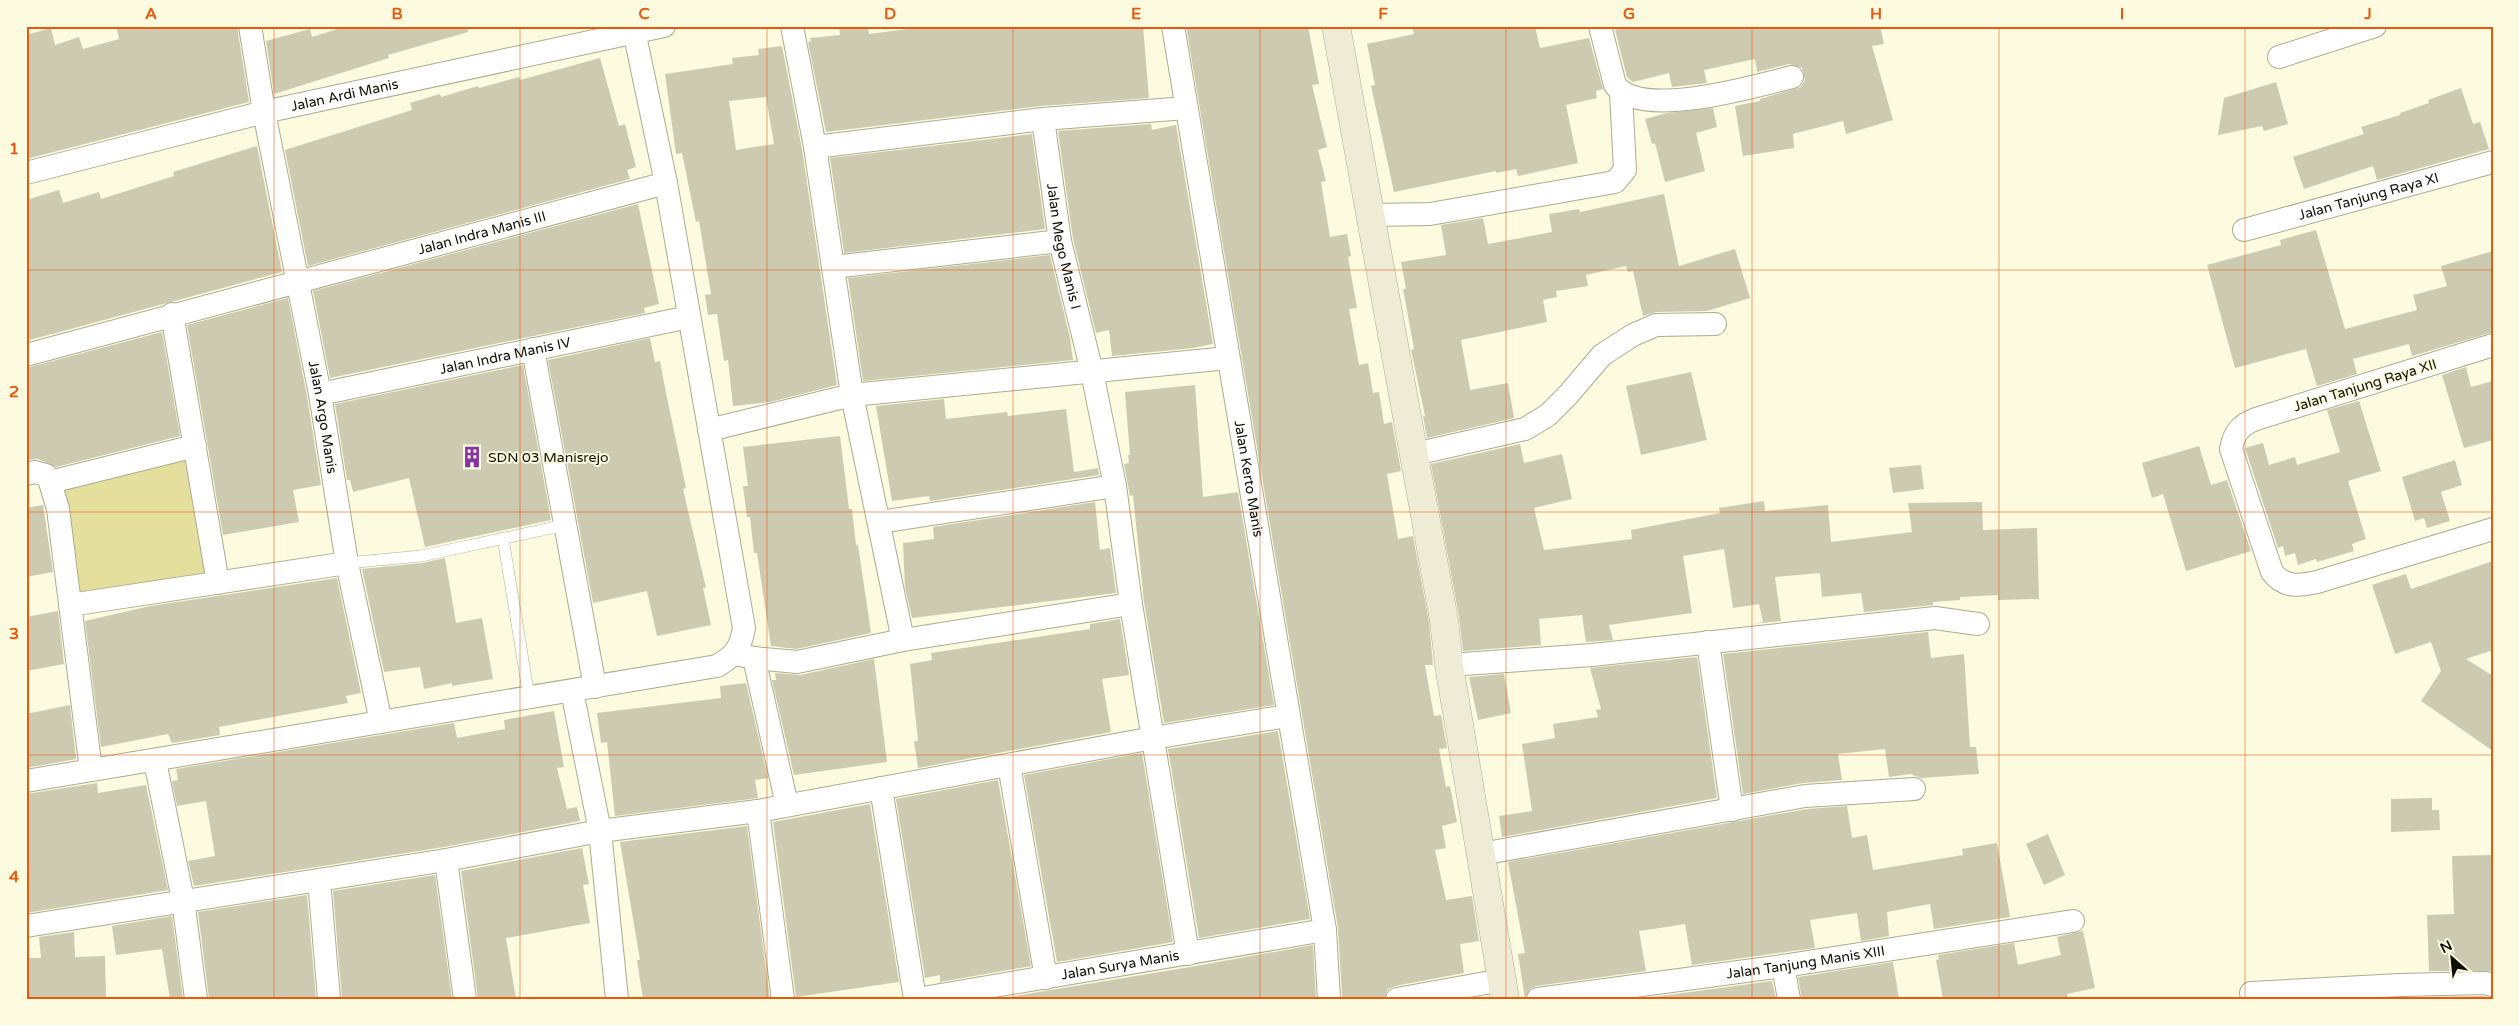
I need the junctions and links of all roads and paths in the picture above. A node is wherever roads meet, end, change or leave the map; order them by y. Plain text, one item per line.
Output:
1 (250, 26) edge
2 (664, 26) edge
3 (792, 26) edge
4 (1173, 26) edge
5 (1336, 26) edge
6 (1600, 26) edge
7 (2375, 26) edge
8 (634, 30) edge
9 (2279, 57) dead end
10 (1792, 77) dead end
11 (1620, 93) junction
12 (1186, 108) junction
13 (264, 112) junction
14 (1042, 120) junction
15 (816, 147) junction
16 (2493, 162) edge
17 (26, 173) edge
18 (666, 183) junction
19 (1371, 215) junction
20 (2244, 230) dead end
21 (1060, 241) junction
22 (833, 267) junction
23 (299, 281) junction
24 (172, 314) junction
25 (689, 317) junction
26 (1715, 324) dead end
27 (2493, 346) edge
28 (533, 349) junction
29 (26, 355) edge
30 (1228, 358) junction
31 (1092, 372) junction
32 (320, 394) junction
33 (852, 395) junction
34 (708, 430) junction
35 (195, 446) junction
36 (1414, 454) junction
37 (26, 474) edge
38 (50, 482) junction
39 (1115, 486) junction
40 (880, 522) junction
41 (566, 525) junction
42 (2493, 529) edge
43 (502, 538) junction
44 (347, 563) junction
45 (218, 583) junction
46 (1131, 604) junction
47 (70, 605) junction
48 (1978, 624) dead end
49 (903, 640) junction
50 (1708, 642) junction
51 (744, 656) junction
52 (1449, 665) junction
53 (595, 687) junction
54 (572, 691) junction
55 (529, 698) junction
56 (1287, 716) junction
57 (381, 722) junction
58 (1153, 738) junction
59 (155, 761) junction
60 (1010, 765) junction
61 (91, 770) junction
62 (26, 782) edge
63 (881, 788) junction
64 (1914, 788) dead end
65 (787, 806) junction
66 (1732, 810) junction
67 (758, 811) junction
68 (600, 831) junction
69 (1481, 854) junction
70 (446, 860) junction
71 (319, 880) junction
72 (183, 900) junction
73 (2074, 921) dead end
74 (26, 926) edge
75 (1325, 930) junction
76 (1188, 954) junction
77 (1783, 966) junction
78 (1046, 978) junction
79 (2493, 985) edge
80 (1503, 989) edge
81 (2251, 993) dead end
82 (196, 999) edge
83 (330, 999) edge
84 (465, 999) edge
85 (617, 999) edge
86 (783, 999) edge
87 (916, 999) edge
88 (1329, 999) edge
89 (1397, 999) edge
90 (1538, 999) edge
91 (1789, 999) edge

1 - 13 street, Jalan Argo Manis
2 - 8 street, Jalan Ardi Manis
3 - 15 street
4 - 12 street, Jalan Kerto Manis
5 - 19 main road
6 - 11 street
7 - 9 street
8 - 13 street, Jalan Ardi Manis
8 - 18 street
10 - 11 street
11 - 19 street
12 - 14 street
12 - 30 street, Jalan Kerto Manis
13 - 17 street, Jalan Ardi Manis
13 - 23 street, Jalan Argo Manis
14 - 15 street
14 - 21 street, Jalan Mego Manis I
15 - 22 street
16 - 20 street, Jalan Tanjung Raya XI
18 - 23 street, Jalan Indra Manis III
18 - 25 street
19 - 36 main road
21 - 22 street
21 - 31 street, Jalan Mego Manis I
22 - 33 street
23 - 24 street, Jalan Indra Manis III
23 - 32 street, Jalan Argo Manis
24 - 29 street, Jalan Indra Manis III
24 - 35 street
25 - 28 street, Jalan Indra Manis IV
25 - 34 street
26 - 36 street
27 - 42 street, Jalan Tanjung Raya XII
28 - 32 street, Jalan Indra Manis IV
28 - 41 street
30 - 31 street
30 - 56 street, Jalan Kerto Manis
31 - 33 street
31 - 39 street, Jalan Mego Manis I
32 - 44 street, Jalan Argo Manis
33 - 34 street
33 - 40 street
34 - 51 street
35 - 38 street
35 - 45 street
36 - 52 main road
37 - 38 street
38 - 47 street
39 - 40 street
39 - 46 street, Jalan Mego Manis I
40 - 49 street
41 - 43 lane
41 - 53 street
43 - 44 lane
43 - 55 lane
44 - 45 street
44 - 57 street, Jalan Argo Manis
45 - 47 street
46 - 49 street
46 - 58 street, Jalan Mego Manis I
47 - 61 street
48 - 50 street
49 - 51 street
50 - 52 street
50 - 66 street
51 - 53 street
51 - 65 street
52 - 69 main road
53 - 54 street
54 - 55 street
54 - 68 street
55 - 57 street
56 - 58 street
56 - 75 street, Jalan Kerto Manis
57 - 59 street
58 - 60 street
58 - 76 street, Jalan Mego Manis I
59 - 61 street
59 - 72 street
60 - 63 street
60 - 78 street
61 - 62 street
63 - 65 street
63 - 87 street
64 - 66 street
65 - 67 street
66 - 69 street
67 - 68 street
67 - 86 street
68 - 70 street
68 - 85 street
69 - 80 main road
70 - 71 street
70 - 84 street
71 - 72 street
71 - 83 street
72 - 74 street
72 - 82 street
73 - 77 street, Jalan Tanjung Manis XIII
75 - 76 street, Jalan Surya Manis
75 - 88 street, Jalan Kerto Manis
76 - 78 street, Jalan Surya Manis
77 - 90 street, Jalan Tanjung Manis XIII
77 - 91 street
78 - 87 street, Jalan Surya Manis
79 - 81 street
80 - 89 street

